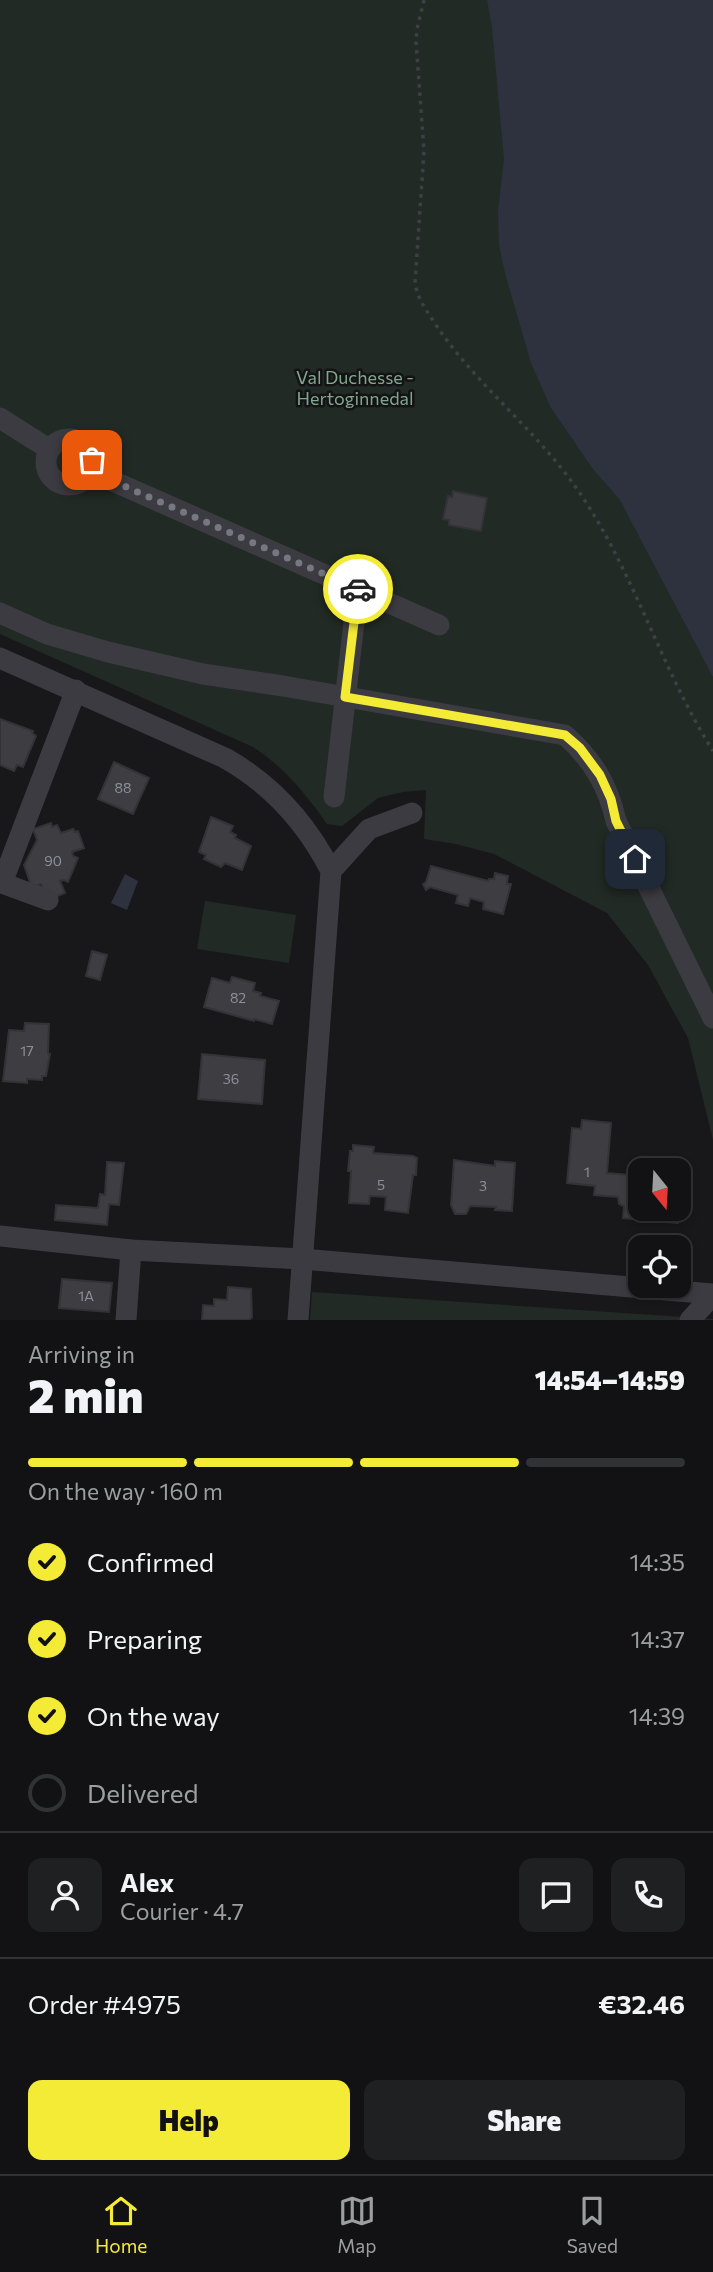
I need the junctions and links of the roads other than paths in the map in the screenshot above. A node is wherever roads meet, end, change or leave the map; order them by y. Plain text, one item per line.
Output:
1 (0, 418) edge
2 (49, 449) junction
3 (90, 471) junction
4 (358, 587) junction
5 (0, 613) edge
6 (439, 625) dead end
7 (0, 658) edge
8 (75, 690) junction
9 (345, 697) junction
10 (334, 797) dead end
11 (412, 813) dead end
12 (331, 871) junction
13 (48, 900) dead end
14 (713, 1018) edge
15 (0, 1236) edge
16 (131, 1250) junction
17 (302, 1259) junction
18 (713, 1294) edge
19 (126, 1320) edge
20 (298, 1320) edge
21 (690, 1320) edge

1 - 2 street
2 - 3 street
2 - 3 street
3 - 4 street
4 - 6 street
4 - 9 street
5 - 9 street
7 - 8 street
8 - 12 street
8 - 13 street
9 - 10 street
9 - 14 street
11 - 12 street
12 - 17 street
15 - 16 street
16 - 17 street
16 - 19 street
17 - 18 street
17 - 20 street
18 - 21 street

